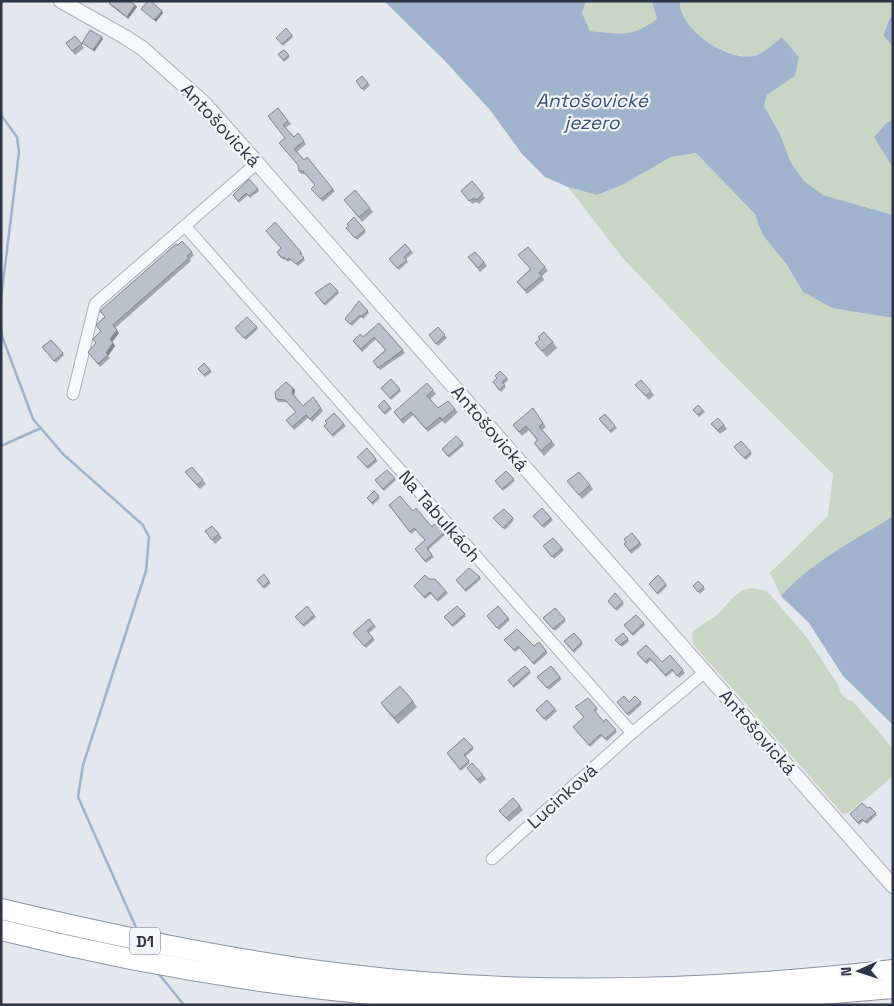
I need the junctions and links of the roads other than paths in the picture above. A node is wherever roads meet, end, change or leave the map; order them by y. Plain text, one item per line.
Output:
1 (61, 1) edge
2 (257, 163) junction
3 (185, 226) junction
4 (73, 394) dead end
5 (705, 672) junction
6 (632, 733) junction
7 (492, 859) dead end
8 (893, 886) edge
9 (1, 909) edge
10 (1, 930) edge
11 (95, 941) junction
12 (192, 960) junction
13 (893, 970) edge
14 (893, 988) edge
15 (598, 1005) edge
16 (605, 1005) edge

1 - 2 street, Antošovická
2 - 3 street
2 - 5 street, Antošovická
3 - 4 street
3 - 6 street, Na Tabulkách
5 - 6 street
5 - 8 street, Antošovická
6 - 7 street, Lucinková
9 - 11 highway, D1
10 - 11 highway, D1
11 - 12 highway, D1
12 - 13 highway, D1
12 - 15 highway, D1
14 - 16 highway

